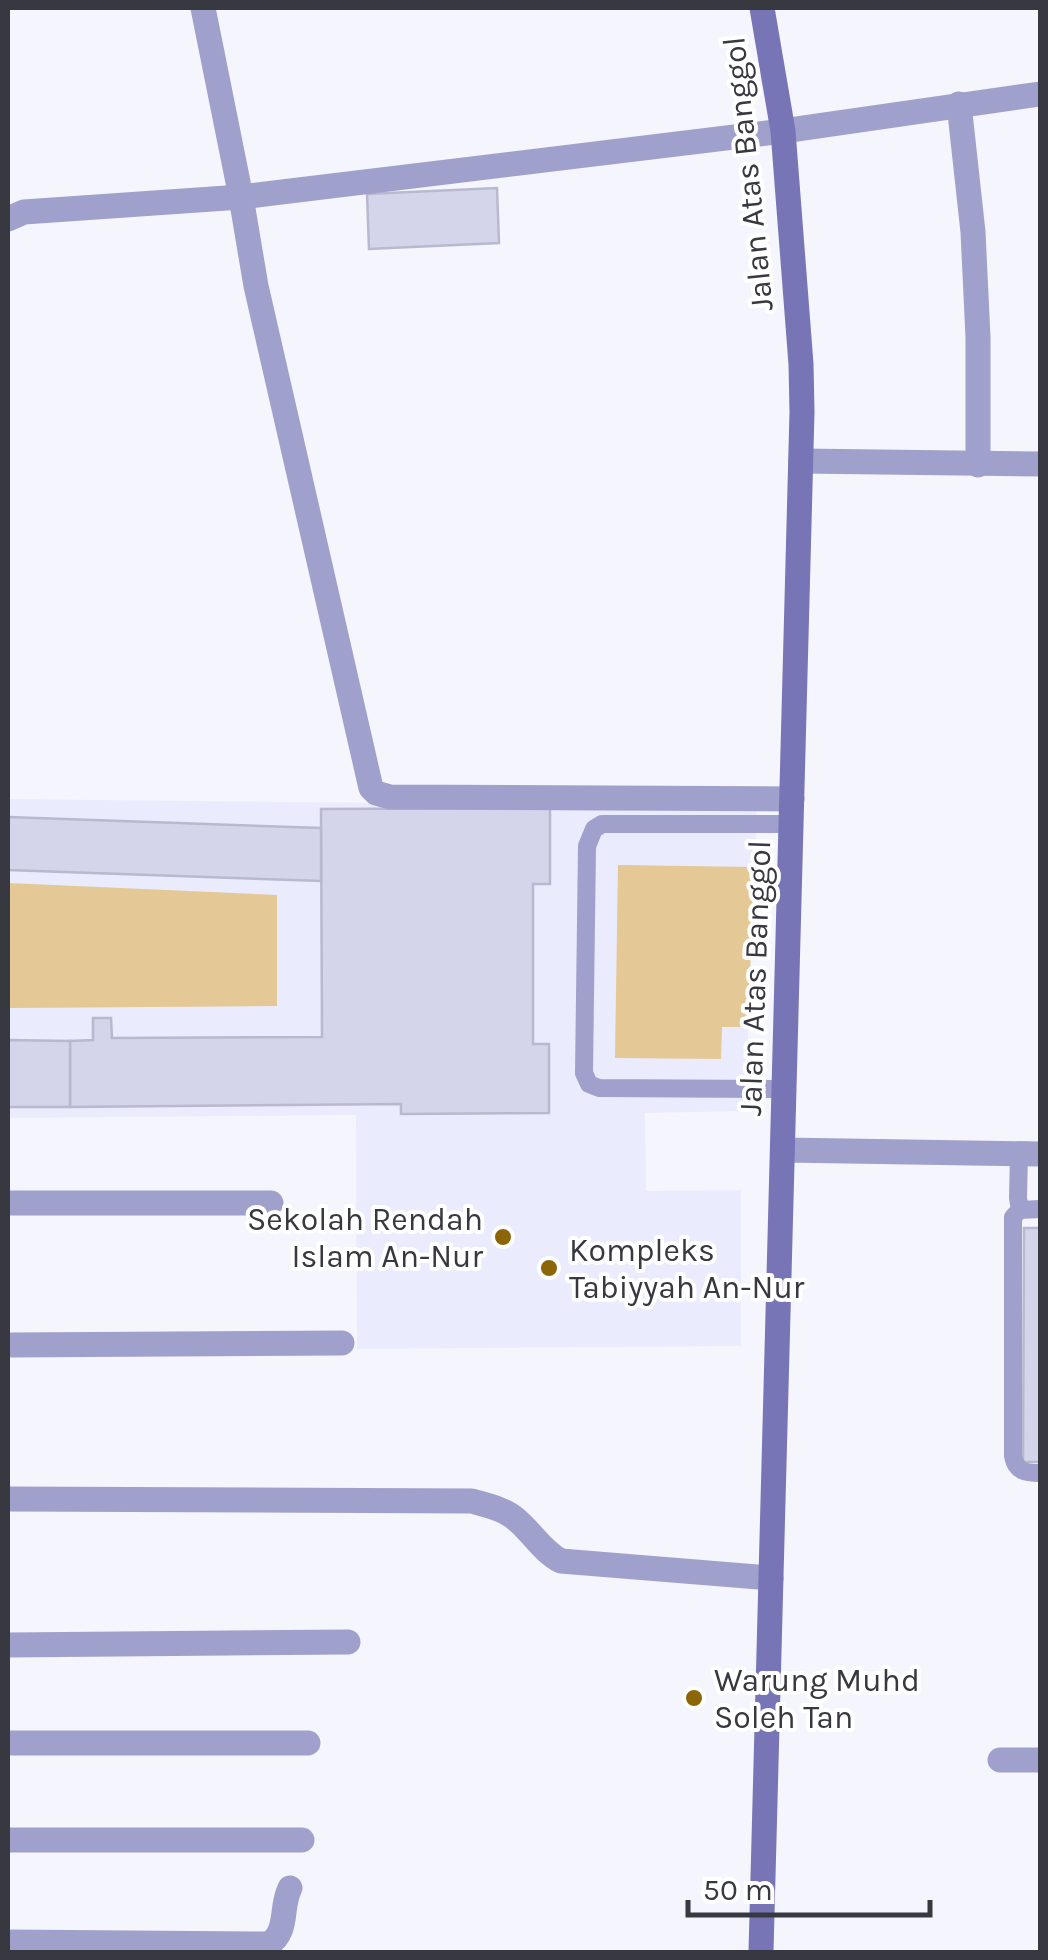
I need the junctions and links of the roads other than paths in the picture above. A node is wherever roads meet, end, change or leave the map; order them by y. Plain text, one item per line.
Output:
1 (203, 8) edge
2 (762, 8) edge
3 (1040, 94) edge
4 (959, 104) junction
5 (783, 132) junction
6 (241, 196) junction
7 (8, 219) edge
8 (801, 462) junction
9 (1040, 464) edge
10 (978, 465) junction
11 (792, 812) junction
12 (784, 1089) junction
13 (783, 1150) junction
14 (1030, 1154) edge
15 (8, 1203) edge
16 (271, 1203) dead end
17 (1040, 1209) edge
18 (1020, 1210) junction
19 (342, 1343) dead end
20 (8, 1345) edge
21 (1040, 1472) edge
22 (8, 1499) edge
23 (771, 1578) junction
24 (348, 1642) dead end
25 (8, 1645) edge
26 (308, 1743) dead end
27 (8, 1744) edge
28 (1000, 1760) dead end
29 (1040, 1760) edge
30 (8, 1840) edge
31 (302, 1840) dead end
32 (290, 1888) dead end
33 (8, 1942) edge
34 (761, 1952) edge

1 - 6 street
2 - 5 main road, Jalan Atas Banggol
3 - 4 street
4 - 5 street
4 - 10 street
5 - 6 street
5 - 8 main road, Jalan Atas Banggol
6 - 7 street
6 - 11 street
8 - 10 street
8 - 11 main road, Jalan Atas Banggol
9 - 10 street
11 - 12 main road, Jalan Atas Banggol
11 - 12 lane
12 - 13 main road, Jalan Atas Banggol
13 - 14 street
13 - 23 main road, Jalan Atas Banggol
14 - 18 lane
15 - 16 street
17 - 18 lane
18 - 21 lane
19 - 20 street
22 - 23 street
23 - 34 main road, Jalan Atas Banggol
24 - 25 street
26 - 27 street
28 - 29 street
30 - 31 street
32 - 33 street

